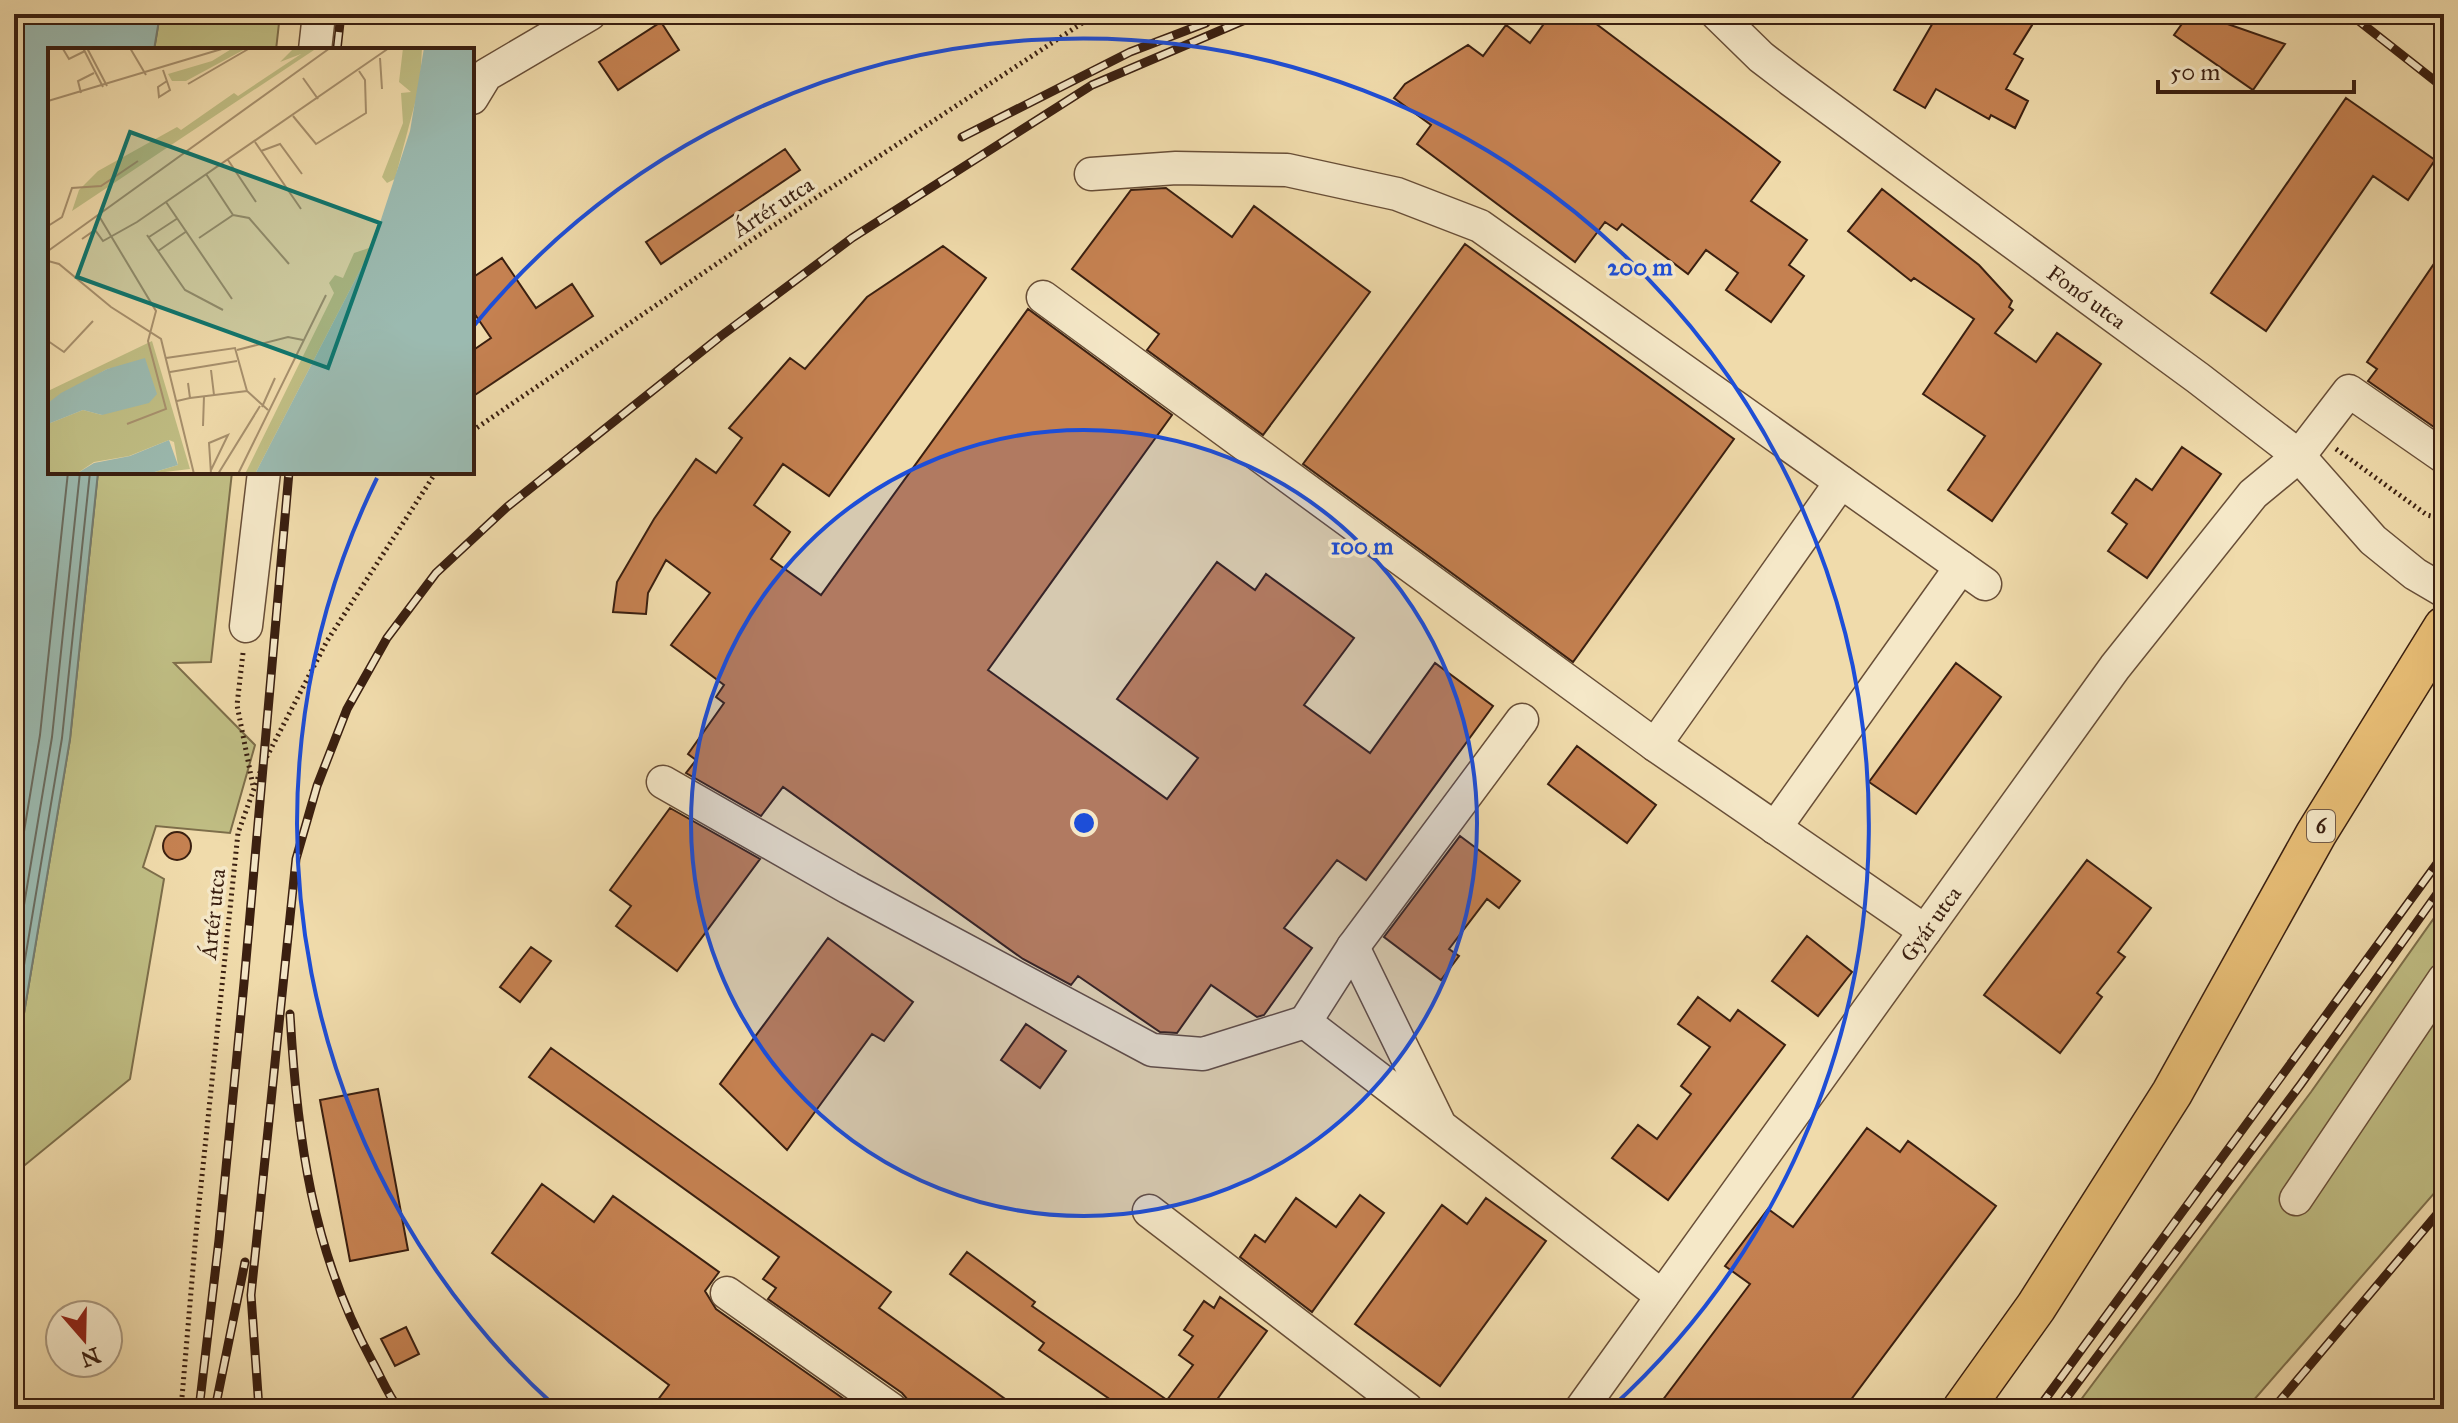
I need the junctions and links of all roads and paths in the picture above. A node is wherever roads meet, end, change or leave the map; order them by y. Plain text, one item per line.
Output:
1 (319, 14) edge
2 (590, 14) edge
3 (1096, 14) edge
4 (1717, 14) edge
5 (315, 48) edge
6 (474, 95) edge
7 (1091, 174) dead end
8 (1043, 297) dead end
9 (474, 430) edge
10 (2308, 446) junction
11 (2444, 457) edge
12 (264, 474) edge
13 (435, 474) edge
14 (1841, 482) junction
15 (2444, 519) edge
16 (2444, 591) edge
17 (246, 626) joint
18 (2444, 627) edge
19 (1522, 720) dead end
20 (1655, 745) junction
21 (663, 782) dead end
22 (253, 787) junction
23 (1775, 828) junction
24 (1925, 931) junction
25 (1353, 947) junction
26 (2444, 979) edge
27 (1305, 1022) junction
28 (1441, 1128) junction
29 (2296, 1199) dead end
30 (1149, 1211) dead end
31 (727, 1293) dead end
32 (1662, 1296) junction
33 (181, 1409) edge
34 (891, 1409) edge
35 (1407, 1409) edge
36 (1581, 1409) edge
37 (1963, 1409) edge

1 - 5 street
2 - 6 street
3 - 9 path, Ártér utca
4 - 10 street, Fonó utca
7 - 14 street
8 - 20 street
10 - 11 street, Gyár utca
10 - 15 path
10 - 16 street, Fonó utca
10 - 24 street, Gyár utca
12 - 17 street
13 - 22 path, Ártér utca
14 - 20 street
14 - 23 street
17 - 22 path
18 - 37 main road, 6
19 - 25 street
20 - 23 street
21 - 27 street
22 - 33 path, Ártér utca
23 - 24 street
24 - 32 street, Gyár utca
25 - 27 street
25 - 28 street
26 - 29 street
27 - 28 street
28 - 32 street
30 - 35 street
31 - 34 street
32 - 36 street, Gyár utca

